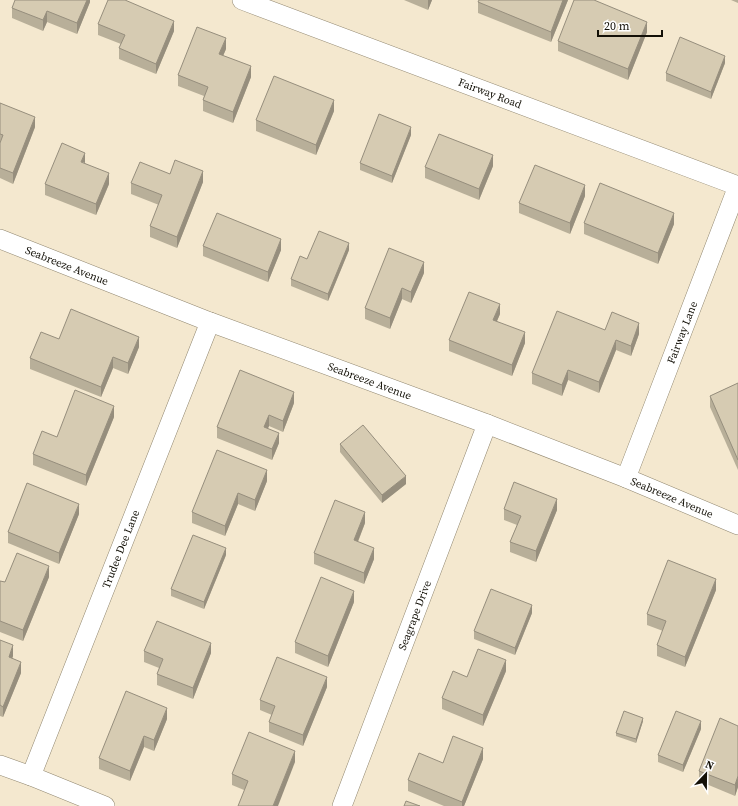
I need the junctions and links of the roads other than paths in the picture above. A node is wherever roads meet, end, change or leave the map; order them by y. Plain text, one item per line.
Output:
1 (242, 0) edge
2 (738, 186) edge
3 (0, 239) edge
4 (210, 322) junction
5 (487, 424) junction
6 (626, 478) junction
7 (738, 525) edge
8 (0, 765) edge
9 (31, 776) junction
10 (106, 806) edge
11 (342, 806) edge

1 - 2 street, Fairway Road
2 - 6 street, Fairway Lane
3 - 4 street, Seabreeze Avenue
4 - 5 street, Seabreeze Avenue
4 - 9 street, Trudee Dee Lane
5 - 6 street, Seabreeze Avenue
5 - 11 street, Seagrape Drive
6 - 7 street, Seabreeze Avenue
8 - 9 street
9 - 10 street

